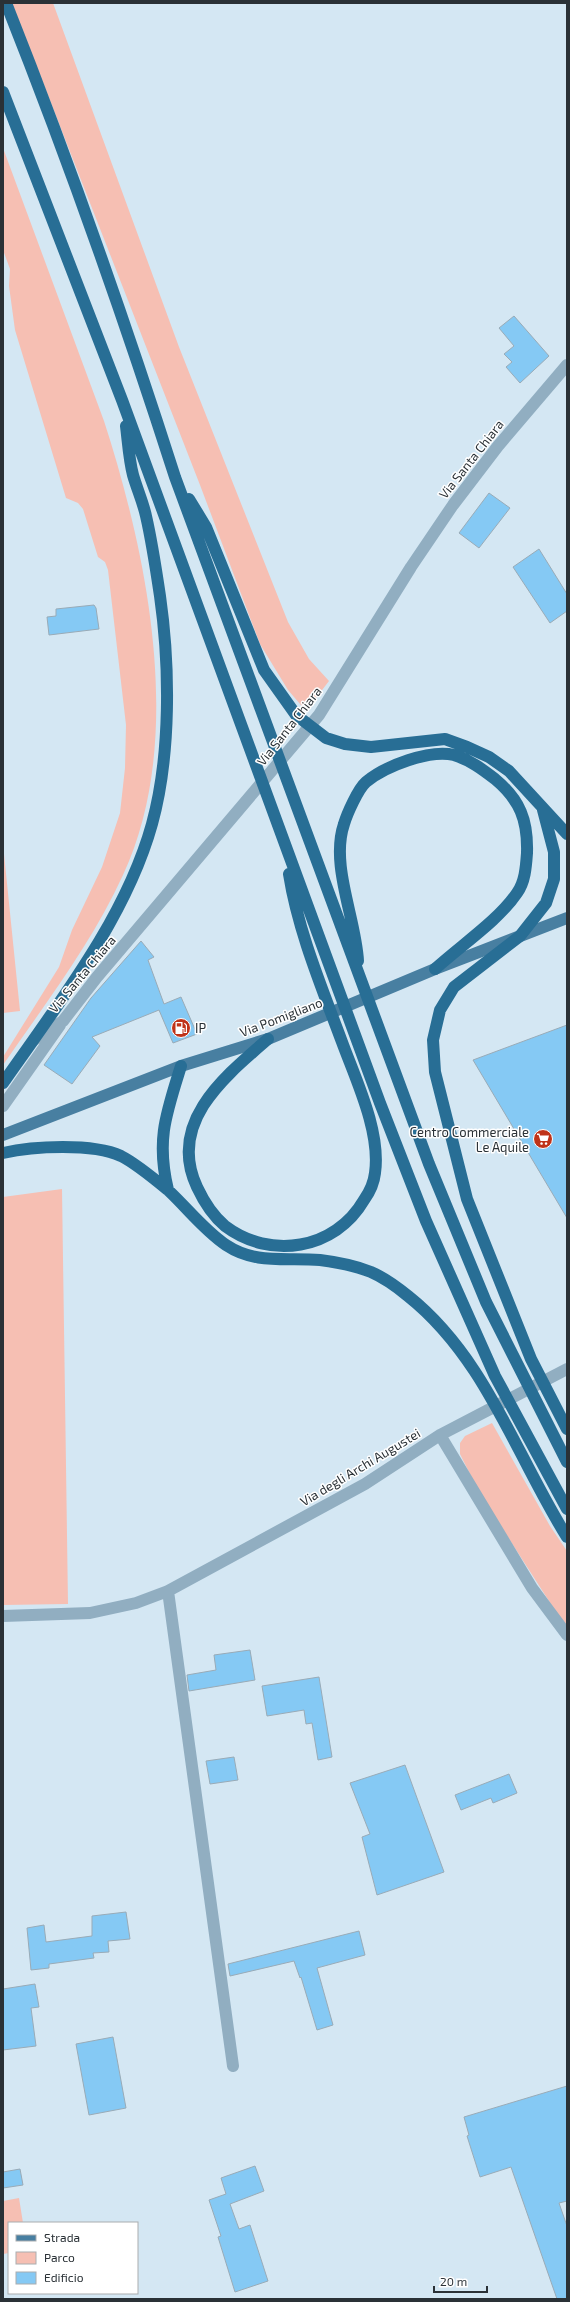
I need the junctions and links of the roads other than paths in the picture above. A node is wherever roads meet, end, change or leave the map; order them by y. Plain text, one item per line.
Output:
1 (6, 3) edge
2 (3, 92) edge
3 (567, 365) edge
4 (122, 400) junction
5 (175, 477) junction
6 (543, 810) junction
7 (567, 834) edge
8 (285, 845) junction
9 (567, 918) edge
10 (520, 936) junction
11 (435, 969) junction
12 (359, 974) junction
13 (63, 1021) junction
14 (268, 1039) junction
15 (32, 1041) junction
16 (181, 1066) junction
17 (3, 1083) edge
18 (3, 1106) edge
19 (3, 1135) edge
20 (3, 1153) edge
21 (168, 1190) junction
22 (567, 1369) edge
23 (567, 1429) edge
24 (440, 1435) junction
25 (567, 1462) edge
26 (567, 1509) edge
27 (567, 1537) edge
28 (168, 1591) junction
29 (3, 1616) edge
30 (567, 1635) edge
31 (233, 2066) dead end

1 - 5 highway
2 - 4 highway
3 - 13 street, Via Santa Chiara
4 - 8 highway
4 - 15 highway
5 - 6 highway
5 - 12 highway
6 - 7 highway
6 - 10 highway
8 - 14 highway
8 - 26 highway
9 - 10 main road, Via Pomigliano
10 - 11 main road, Via Pomigliano
10 - 23 highway
11 - 12 highway
11 - 14 main road, Via Pomigliano
12 - 25 highway
13 - 15 street, Via Santa Chiara
13 - 18 street
14 - 16 main road, Via Pomigliano
15 - 17 highway
16 - 19 main road, Via Pomigliano
16 - 21 highway
20 - 21 highway
21 - 27 highway
22 - 24 street, Via degli Archi Augustei
24 - 28 street, Via degli Archi Augustei
24 - 30 street
28 - 29 street, Via degli Archi Augustei
28 - 31 street

